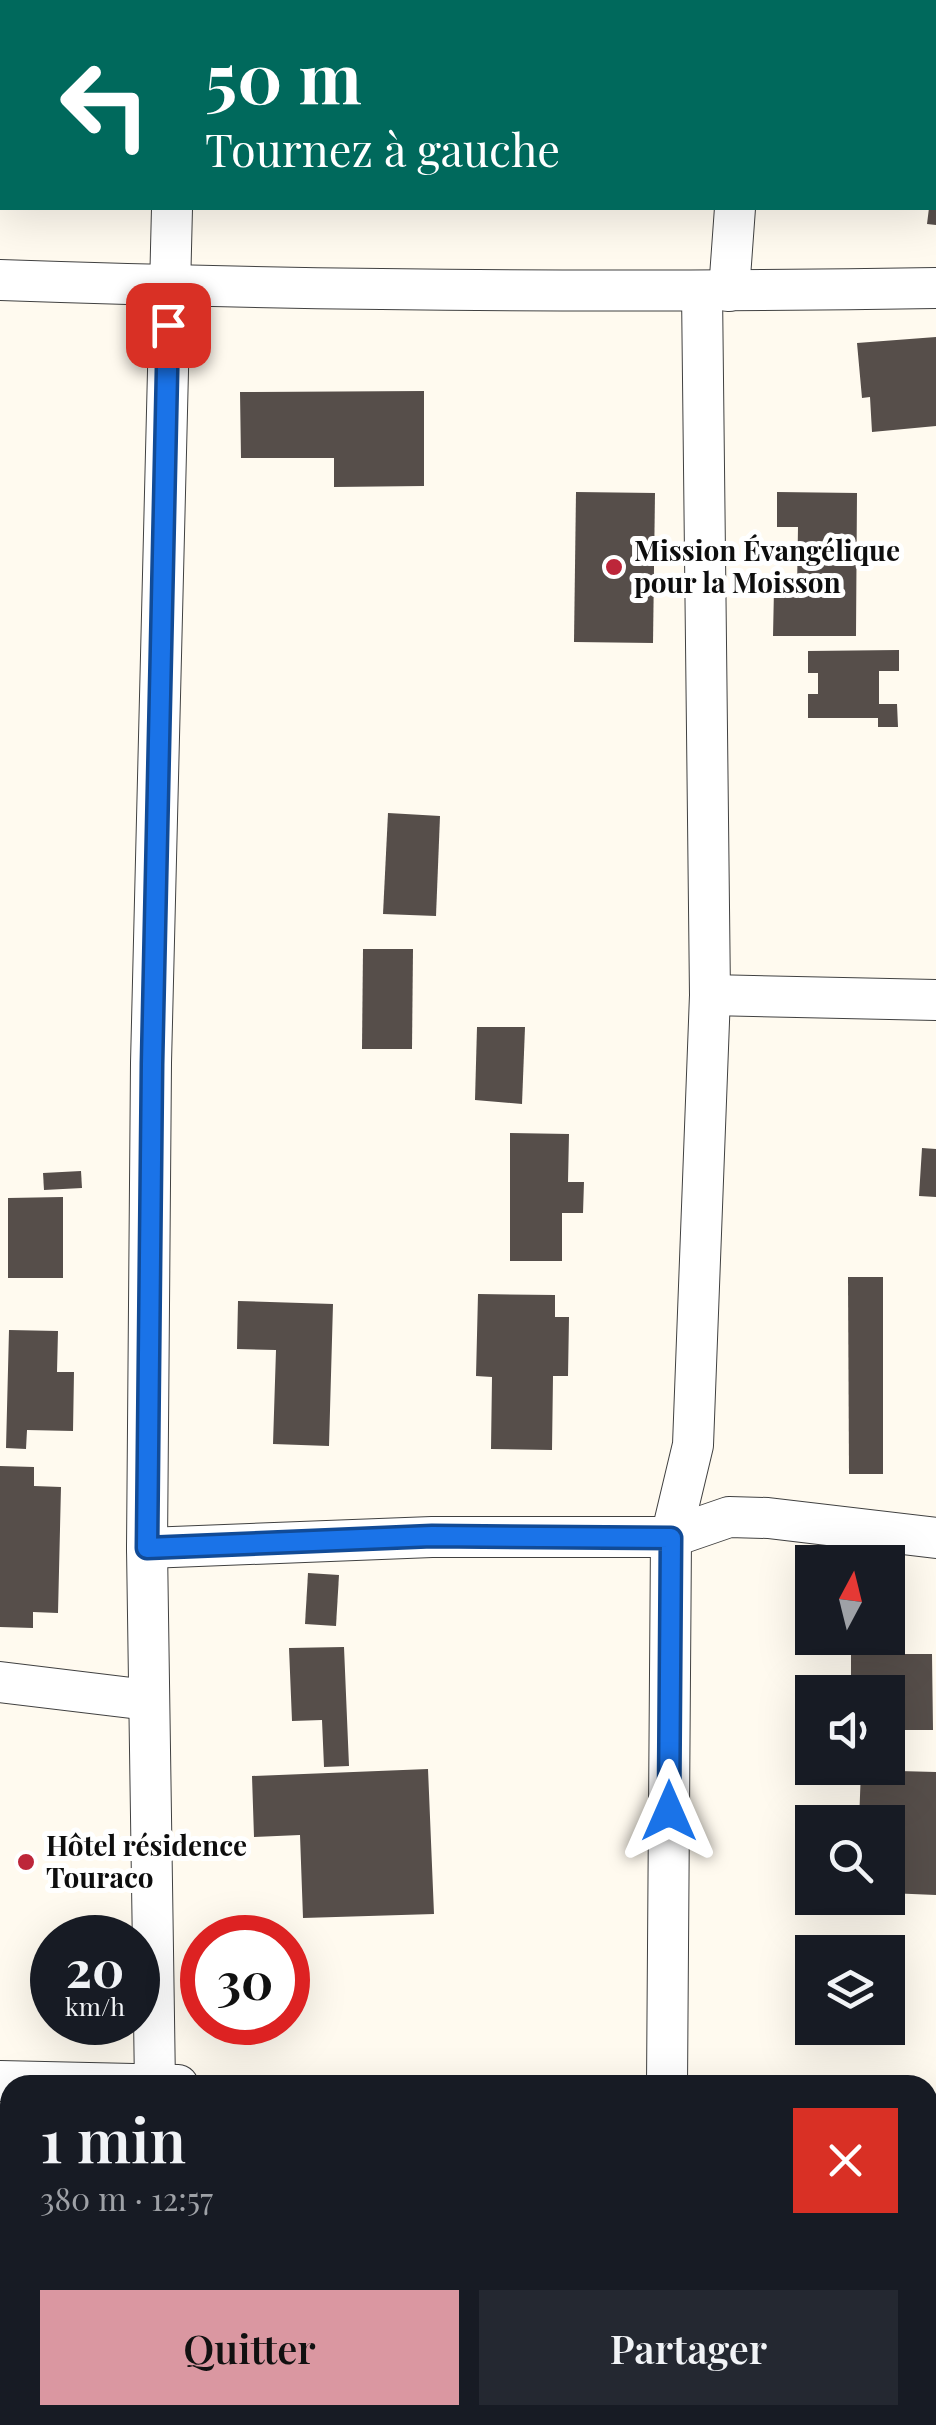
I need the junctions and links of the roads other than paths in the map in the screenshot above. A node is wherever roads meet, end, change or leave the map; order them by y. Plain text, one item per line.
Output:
1 (172, 210) edge
2 (736, 210) edge
3 (0, 280) edge
4 (169, 286) junction
5 (936, 288) edge
6 (716, 291) junction
7 (710, 996) junction
8 (936, 1000) edge
9 (671, 1538) junction
10 (936, 1538) edge
11 (147, 1548) junction
12 (0, 1682) edge
13 (148, 1700) junction
14 (154, 2075) edge
15 (667, 2075) edge

1 - 4 street
2 - 6 street
3 - 4 street
4 - 6 street
4 - 11 street
5 - 6 street
6 - 7 street
7 - 8 street
7 - 9 street
9 - 10 street
9 - 11 street
9 - 15 street
11 - 13 street
12 - 13 street
13 - 14 street

